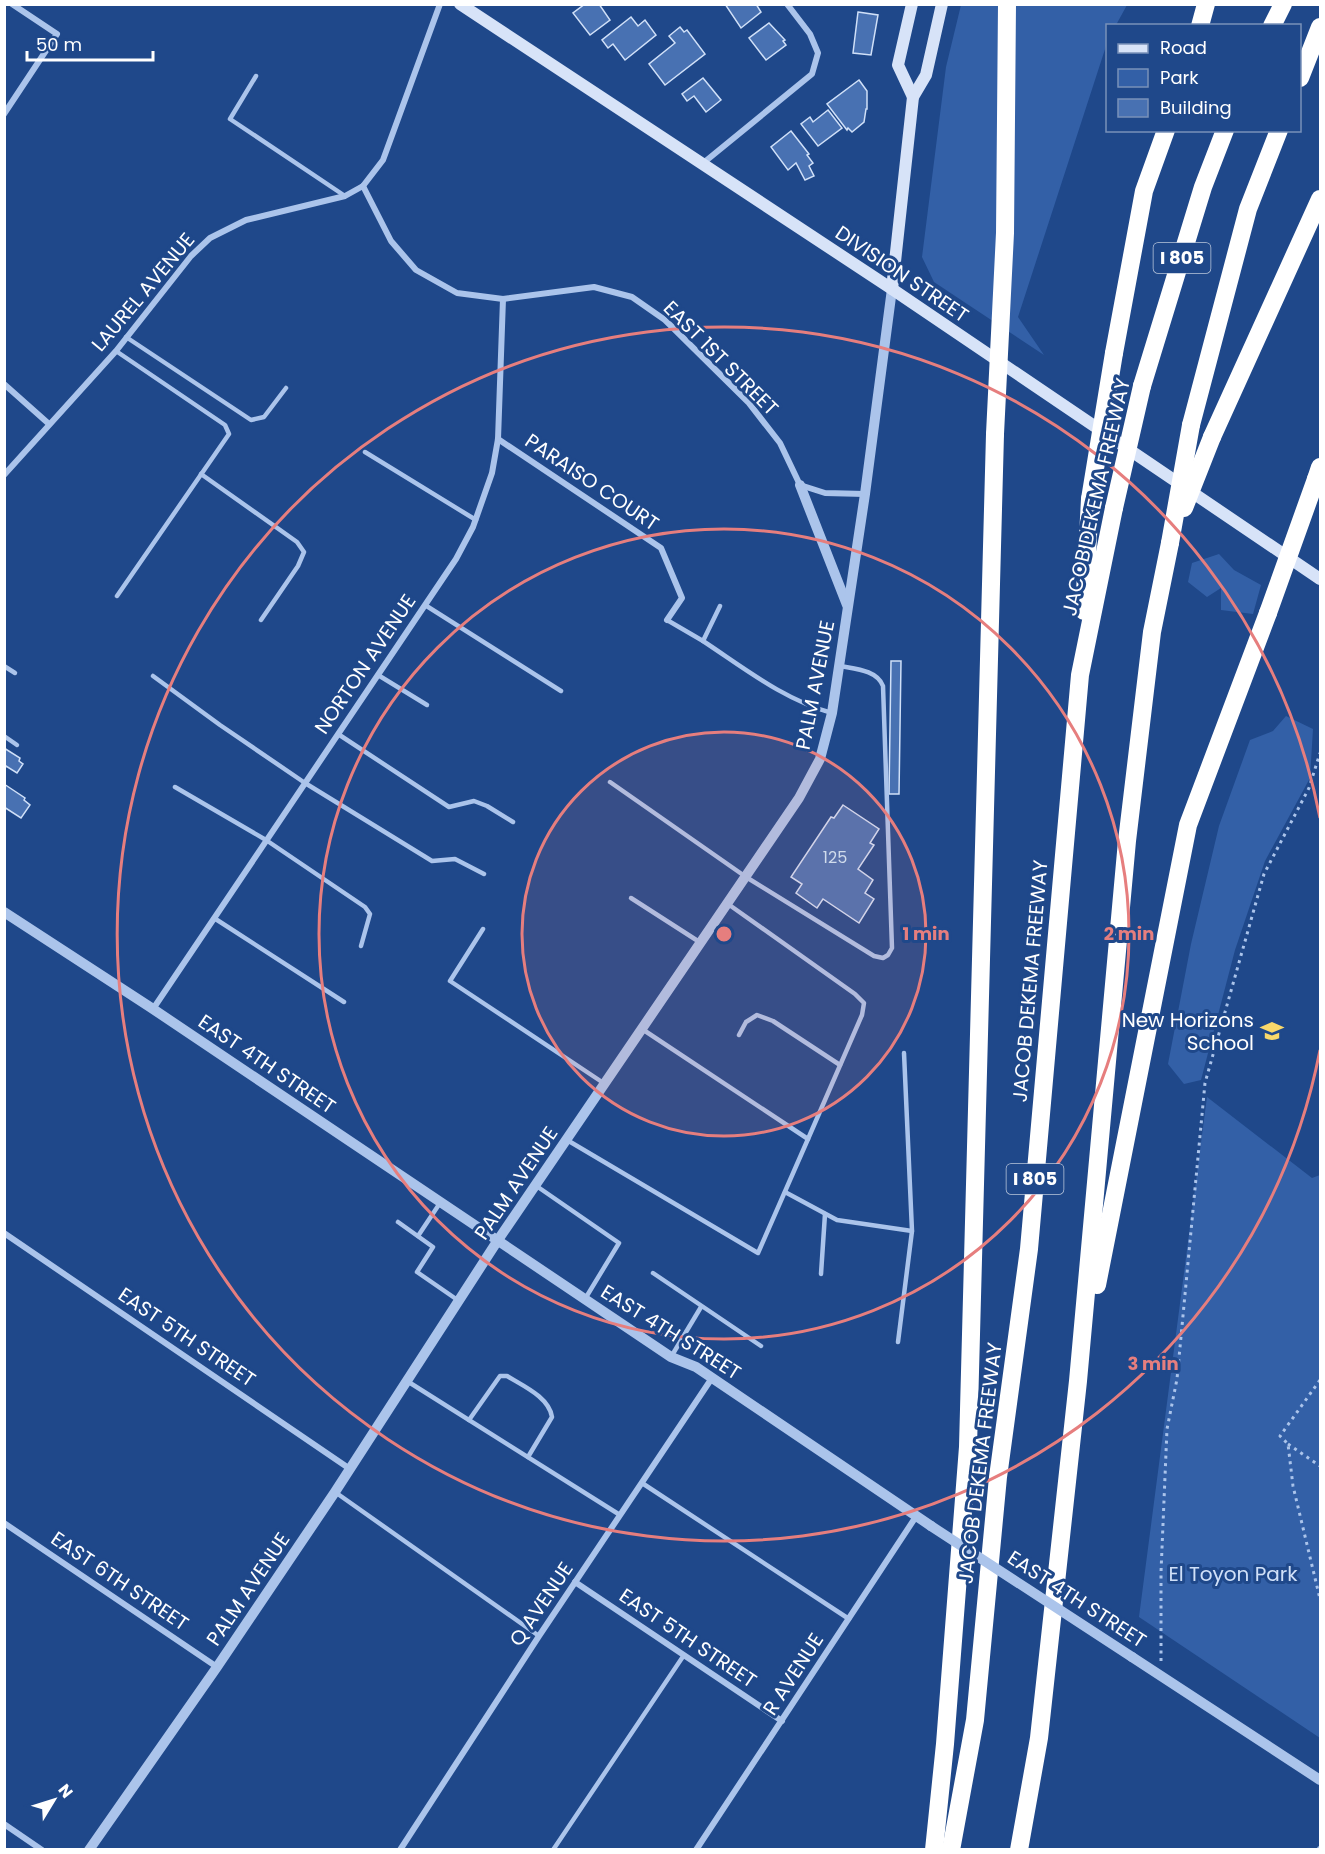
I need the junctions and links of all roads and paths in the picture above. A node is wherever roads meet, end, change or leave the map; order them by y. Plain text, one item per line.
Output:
1 (12, 4) edge
2 (440, 4) edge
3 (460, 4) edge
4 (787, 4) edge
5 (912, 4) edge
6 (942, 4) edge
7 (1007, 4) edge
8 (1206, 4) edge
9 (1283, 4) edge
10 (1201, 24) edge
11 (1273, 24) edge
12 (1320, 27) edge
13 (1301, 73) edge
14 (256, 76) dead end
15 (913, 97) junction
16 (4, 114) edge
17 (1165, 132) edge
18 (1224, 132) edge
19 (1278, 132) edge
20 (702, 164) junction
21 (363, 186) junction
22 (345, 196) junction
23 (1320, 199) edge
24 (892, 289) junction
25 (503, 299) junction
26 (126, 337) junction
27 (116, 351) junction
28 (4, 384) edge
29 (286, 388) dead end
30 (49, 424) junction
31 (498, 439) junction
32 (365, 452) dead end
33 (1318, 473) edge
34 (201, 474) junction
35 (4, 475) edge
36 (800, 485) junction
37 (865, 494) junction
38 (476, 520) junction
39 (1170, 543) junction
40 (1320, 579) edge
41 (117, 596) dead end
42 (425, 605) junction
43 (720, 606) dead end
44 (848, 606) junction
45 (261, 620) dead end
46 (667, 620) joint
47 (703, 641) junction
48 (839, 665) junction
49 (4, 666) edge
50 (15, 673) dead end
51 (378, 675) junction
52 (1080, 675) junction
53 (153, 676) dead end
54 (561, 691) dead end
55 (427, 705) dead end
56 (832, 713) junction
57 (338, 734) junction
58 (4, 736) edge
59 (17, 745) dead end
60 (1320, 753) edge
61 (610, 782) dead end
62 (305, 783) junction
63 (175, 787) dead end
64 (513, 822) dead end
65 (267, 840) junction
66 (484, 874) dead end
67 (746, 877) junction
68 (631, 898) dead end
69 (728, 903) junction
70 (4, 912) edge
71 (214, 918) junction
72 (483, 929) dead end
73 (701, 943) junction
74 (361, 946) dead end
75 (344, 1002) dead end
76 (153, 1009) junction
77 (642, 1029) junction
78 (740, 1035) dead end
79 (904, 1053) dead end
80 (840, 1065) junction
81 (605, 1084) junction
82 (808, 1139) junction
83 (566, 1140) junction
84 (536, 1185) junction
85 (785, 1192) junction
86 (441, 1202) junction
87 (825, 1214) junction
88 (398, 1222) dead end
89 (912, 1231) junction
90 (4, 1233) edge
91 (418, 1236) junction
92 (498, 1240) junction
93 (653, 1273) dead end
94 (821, 1274) dead end
95 (585, 1299) junction
96 (459, 1301) junction
97 (701, 1307) junction
98 (898, 1342) dead end
99 (761, 1346) dead end
100 (671, 1357) junction
101 (712, 1378) junction
102 (1320, 1380) edge
103 (407, 1381) junction
104 (1078, 1381) junction
105 (469, 1420) junction
106 (1288, 1444) junction
107 (528, 1457) junction
108 (1320, 1466) edge
109 (350, 1468) junction
110 (642, 1483) junction
111 (334, 1492) junction
112 (620, 1515) junction
113 (916, 1515) junction
114 (4, 1523) edge
115 (575, 1582) junction
116 (1320, 1599) edge
117 (849, 1619) junction
118 (539, 1636) junction
119 (684, 1655) junction
120 (217, 1667) junction
121 (1161, 1675) junction
122 (782, 1721) junction
123 (1320, 1780) edge
124 (4, 1824) edge
125 (42, 1850) edge
126 (89, 1850) edge
127 (400, 1850) edge
128 (553, 1850) edge
129 (696, 1850) edge
130 (934, 1850) edge
131 (951, 1850) edge
132 (1019, 1850) edge

1 - 16 street
2 - 21 street, LAUREL AVENUE
3 - 20 main road, DIVISION STREET
4 - 20 street
5 - 15 main road
6 - 15 main road
7 - 130 highway, bridge
8 - 10 highway
9 - 11 highway
12 - 13 highway
14 - 22 lane
15 - 24 main road
17 - 52 highway, bridge
18 - 52 highway, JACOB DEKEMA FREEWAY / I 805, bridge
19 - 39 highway, I 805, bridge
20 - 24 main road, DIVISION STREET
21 - 22 street, LAUREL AVENUE
21 - 25 street, EAST 1ST STREET
22 - 26 street, LAUREL AVENUE
23 - 39 highway, bridge
24 - 37 street, PALM AVENUE
24 - 40 main road, DIVISION STREET
25 - 31 street, NORTON AVENUE
25 - 36 street, EAST 1ST STREET
26 - 27 street, LAUREL AVENUE
26 - 29 lane
27 - 30 street, LAUREL AVENUE
27 - 34 lane
28 - 30 street
30 - 35 street, LAUREL AVENUE
31 - 38 street, NORTON AVENUE
31 - 46 street, PARAISO COURT
32 - 38 lane
33 - 104 highway, bridge
34 - 41 lane
34 - 45 lane
36 - 37 street
36 - 44 street
37 - 44 street, PALM AVENUE
38 - 42 street, NORTON AVENUE
39 - 104 highway, I 805
42 - 51 street, NORTON AVENUE
42 - 54 lane
43 - 47 lane
44 - 48 street, PALM AVENUE
46 - 47 lane
47 - 56 lane
48 - 56 street, PALM AVENUE
48 - 67 lane
49 - 50 lane
51 - 55 lane
51 - 57 street, NORTON AVENUE
52 - 131 highway, JACOB DEKEMA FREEWAY / I 805
53 - 62 lane
56 - 67 street, PALM AVENUE
57 - 62 street, NORTON AVENUE
57 - 64 lane
58 - 59 lane
60 - 121 path
61 - 67 lane
62 - 65 street, NORTON AVENUE
62 - 66 lane
63 - 65 lane
65 - 71 street, NORTON AVENUE
65 - 74 lane
67 - 69 street, PALM AVENUE
68 - 73 lane
69 - 73 street, PALM AVENUE
69 - 80 lane
70 - 76 street, EAST 4TH STREET
71 - 75 lane
71 - 76 street, NORTON AVENUE
72 - 81 lane
73 - 77 street, PALM AVENUE
76 - 86 street, EAST 4TH STREET
77 - 81 street, PALM AVENUE
77 - 82 lane
78 - 80 lane
79 - 89 lane
80 - 82 lane
81 - 83 street, PALM AVENUE
82 - 85 lane
83 - 84 street, PALM AVENUE
83 - 85 lane
84 - 92 street, PALM AVENUE
84 - 95 lane
85 - 87 lane
86 - 91 lane
86 - 92 street, EAST 4TH STREET
87 - 89 lane
87 - 94 lane
88 - 91 lane
89 - 98 lane
90 - 109 street, EAST 5TH STREET
91 - 96 lane
92 - 95 street, EAST 4TH STREET
92 - 96 street, PALM AVENUE
93 - 97 lane
95 - 100 street, EAST 4TH STREET
96 - 103 street, PALM AVENUE
97 - 99 lane
97 - 100 lane
100 - 101 street, EAST 4TH STREET
101 - 110 street, Q AVENUE
101 - 113 street, EAST 4TH STREET
102 - 106 path
103 - 105 lane
103 - 109 street, PALM AVENUE
104 - 132 highway, I 805
105 - 107 lane
105 - 107 lane
106 - 108 path
106 - 116 path
107 - 112 lane
109 - 111 street, PALM AVENUE
110 - 112 street, Q AVENUE
110 - 117 lane
111 - 118 lane
111 - 120 street, PALM AVENUE
112 - 115 street, Q AVENUE
113 - 117 street, R AVENUE
113 - 121 street, EAST 4TH STREET, bridge
114 - 120 street, EAST 6TH STREET
115 - 118 street, Q AVENUE
115 - 119 street, EAST 5TH STREET
117 - 122 street, R AVENUE
118 - 127 street, Q AVENUE
119 - 122 street, EAST 5TH STREET
119 - 128 lane
120 - 126 street, PALM AVENUE
121 - 123 street, EAST 4TH STREET
122 - 129 street, R AVENUE
124 - 125 street

